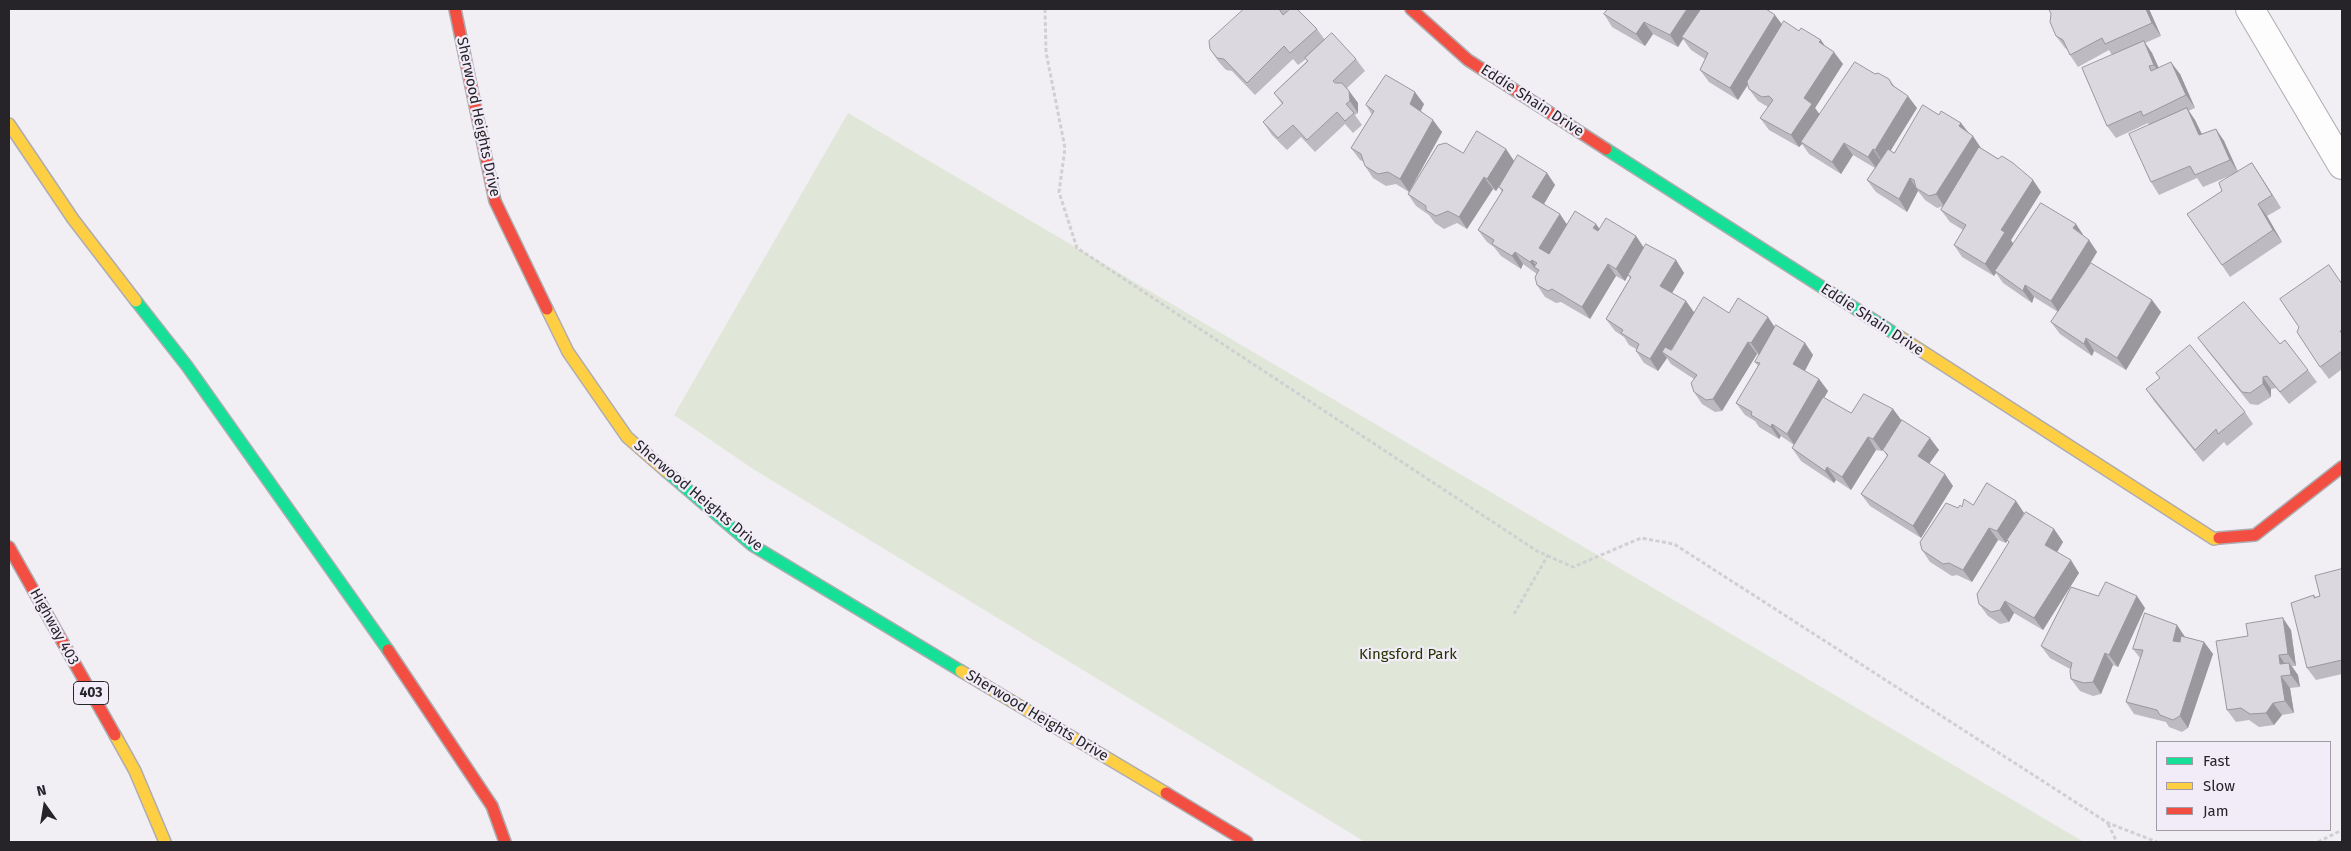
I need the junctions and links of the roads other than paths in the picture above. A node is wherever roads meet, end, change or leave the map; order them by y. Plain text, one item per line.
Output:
1 (455, 9) edge
2 (1411, 9) edge
3 (2250, 9) edge
4 (9, 124) edge
5 (2342, 165) edge
6 (2342, 467) edge
7 (9, 547) edge
8 (165, 842) edge
9 (505, 842) edge
10 (1247, 842) edge

1 - 10 main road, Sherwood Heights Drive
2 - 6 main road, Eddie Shain Drive
3 - 5 street
4 - 9 main road
7 - 8 main road, Highway 403 / 403

